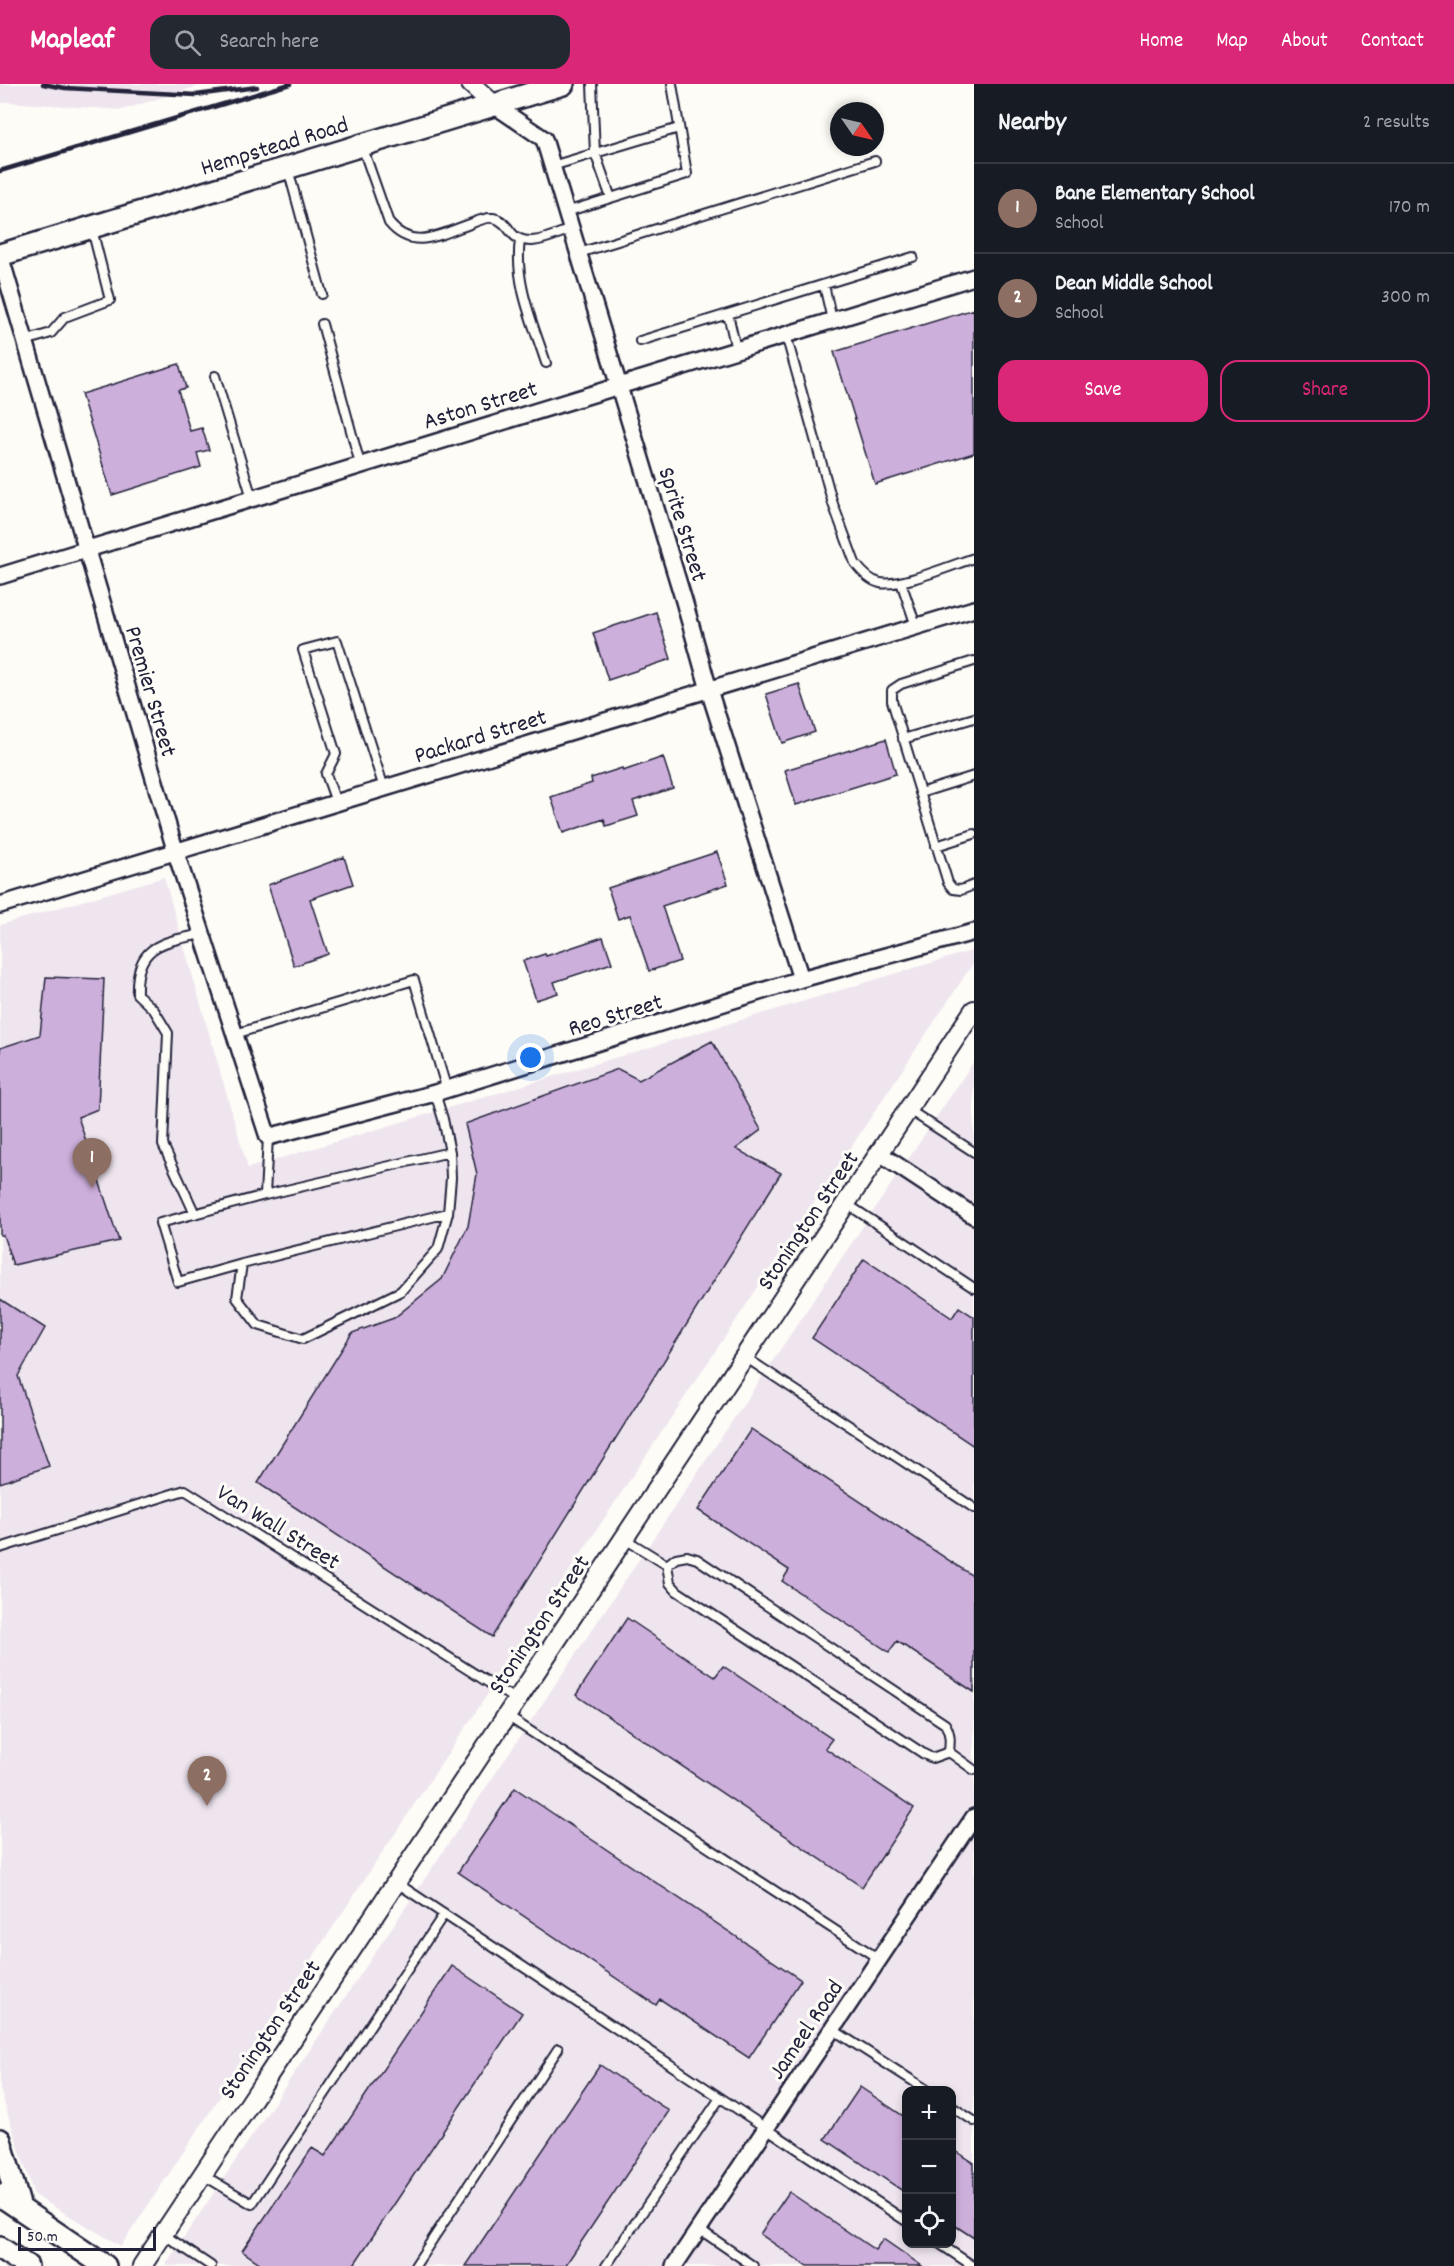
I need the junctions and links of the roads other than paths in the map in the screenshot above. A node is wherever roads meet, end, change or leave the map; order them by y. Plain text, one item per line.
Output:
1 (471, 84) edge
2 (563, 84) edge
3 (592, 84) edge
4 (672, 84) edge
5 (494, 105) junction
6 (679, 128) junction
7 (362, 145) junction
8 (595, 153) junction
9 (874, 161) dead end
10 (552, 166) junction
11 (287, 168) junction
12 (611, 198) junction
13 (566, 212) junction
14 (92, 227) junction
15 (571, 229) junction
16 (520, 240) junction
17 (579, 253) junction
18 (0, 255) edge
19 (913, 257) dead end
20 (974, 277) edge
21 (824, 285) junction
22 (322, 294) dead end
23 (728, 314) junction
24 (832, 320) junction
25 (322, 324) dead end
26 (786, 334) junction
27 (25, 341) junction
28 (640, 341) dead end
29 (736, 349) junction
30 (546, 363) dead end
31 (215, 376) dead end
32 (619, 385) junction
33 (360, 464) junction
34 (252, 498) junction
35 (87, 550) junction
36 (974, 558) edge
37 (0, 576) edge
38 (901, 582) junction
39 (974, 609) edge
40 (916, 626) junction
41 (974, 661) edge
42 (709, 690) junction
43 (974, 718) edge
44 (903, 739) junction
45 (974, 776) edge
46 (384, 788) junction
47 (920, 793) junction
48 (336, 802) junction
49 (974, 834) edge
50 (936, 846) junction
51 (176, 853) junction
52 (974, 885) edge
53 (0, 905) edge
54 (974, 932) edge
55 (202, 934) junction
56 (801, 979) junction
57 (974, 1010) edge
58 (235, 1034) junction
59 (441, 1091) junction
60 (908, 1110) junction
61 (268, 1137) junction
62 (450, 1152) junction
63 (974, 1152) edge
64 (880, 1154) junction
65 (265, 1195) junction
66 (847, 1204) junction
67 (195, 1214) junction
68 (447, 1214) junction
69 (974, 1216) edge
70 (242, 1264) junction
71 (974, 1288) edge
72 (744, 1357) junction
73 (974, 1508) edge
74 (624, 1538) junction
75 (0, 1548) edge
76 (667, 1565) junction
77 (511, 1707) junction
78 (949, 1752) junction
79 (974, 1770) edge
80 (974, 1817) edge
81 (396, 1882) junction
82 (444, 1914) junction
83 (879, 1959) junction
84 (832, 2029) junction
85 (558, 2049) dead end
86 (919, 2086) edge
87 (720, 2098) junction
88 (956, 2110) edge
89 (974, 2121) edge
90 (766, 2128) junction
91 (0, 2140) edge
92 (202, 2174) junction
93 (0, 2195) edge
94 (20, 2208) junction
95 (902, 2219) edge
96 (699, 2229) junction
97 (163, 2234) junction
98 (0, 2248) edge
99 (946, 2248) edge
100 (27, 2266) edge
101 (105, 2266) edge
102 (142, 2266) edge
103 (211, 2266) edge
104 (415, 2266) edge
105 (606, 2266) edge
106 (674, 2266) edge
107 (753, 2266) edge
108 (974, 2266) edge

1 - 5 street
2 - 5 main road, Hempstead Road
3 - 8 lane
4 - 6 lane
5 - 7 main road, Hempstead Road
5 - 10 street, Sprite Street
6 - 8 lane
6 - 12 lane
7 - 11 main road, Hempstead Road
7 - 16 lane
8 - 10 lane
8 - 12 lane
9 - 17 lane
10 - 13 street, Sprite Street
11 - 14 main road, Hempstead Road
11 - 22 lane
12 - 13 lane
13 - 15 street, Sprite Street
14 - 18 main road, Hempstead Road
14 - 27 lane
15 - 16 lane
15 - 17 street, Sprite Street
16 - 30 lane
17 - 32 street, Sprite Street
18 - 27 street, Premier Street
19 - 21 lane
20 - 24 street, Aston Street
21 - 23 lane
21 - 24 lane
23 - 28 lane
23 - 29 lane
24 - 26 street, Aston Street
25 - 33 lane
26 - 29 street, Aston Street
26 - 38 lane
27 - 35 street, Premier Street
29 - 32 street, Aston Street
31 - 34 lane
32 - 33 street, Aston Street
32 - 42 street, Sprite Street
33 - 34 street, Aston Street
34 - 35 street, Aston Street
35 - 37 street, Aston Street
35 - 51 street, Premier Street
36 - 38 lane
38 - 40 lane
39 - 40 street, Packard Street
40 - 42 street, Packard Street
41 - 44 lane
42 - 46 street, Packard Street
42 - 56 street, Sprite Street
43 - 44 lane
44 - 47 lane
45 - 47 lane
46 - 48 street, Packard Street
46 - 48 lane
47 - 50 lane
48 - 51 street, Packard Street
49 - 50 lane
50 - 52 lane
51 - 53 street, Packard Street
51 - 55 street, Premier Street
54 - 56 street, Reo Street
55 - 58 street, Premier Street
55 - 67 lane
56 - 59 street, Reo Street
57 - 60 street, Stonington Street
58 - 59 lane
58 - 61 street, Premier Street
59 - 61 street, Reo Street
59 - 62 lane
60 - 63 lane
60 - 64 street, Stonington Street
61 - 65 lane
62 - 65 lane
62 - 68 lane
64 - 66 street, Stonington Street
64 - 69 street
65 - 67 lane
66 - 71 lane
66 - 72 street, Stonington Street
67 - 70 lane
68 - 70 lane
68 - 70 lane
72 - 73 lane
72 - 74 street, Stonington Street
74 - 76 lane
74 - 77 street, Stonington Street
75 - 77 lane, Van Wall Street
76 - 78 lane
76 - 78 lane
77 - 81 street, Stonington Street
77 - 83 lane, Van Wall Street
78 - 79 lane
80 - 83 street, Jameel Road
81 - 82 lane
81 - 92 street, Stonington Street
82 - 87 lane
82 - 92 lane
83 - 84 street, Jameel Road
84 - 86 lane
84 - 90 street, Jameel Road
85 - 104 lane
87 - 90 lane
87 - 105 lane
88 - 89 lane
90 - 95 lane
90 - 96 street, Jameel Road
91 - 94 main road
92 - 97 street, Stonington Street
93 - 94 main road
94 - 101 main road
96 - 106 street, Jameel Road
96 - 107 lane
97 - 102 street, Stonington Street
97 - 103 lane
98 - 100 main road
99 - 108 lane

